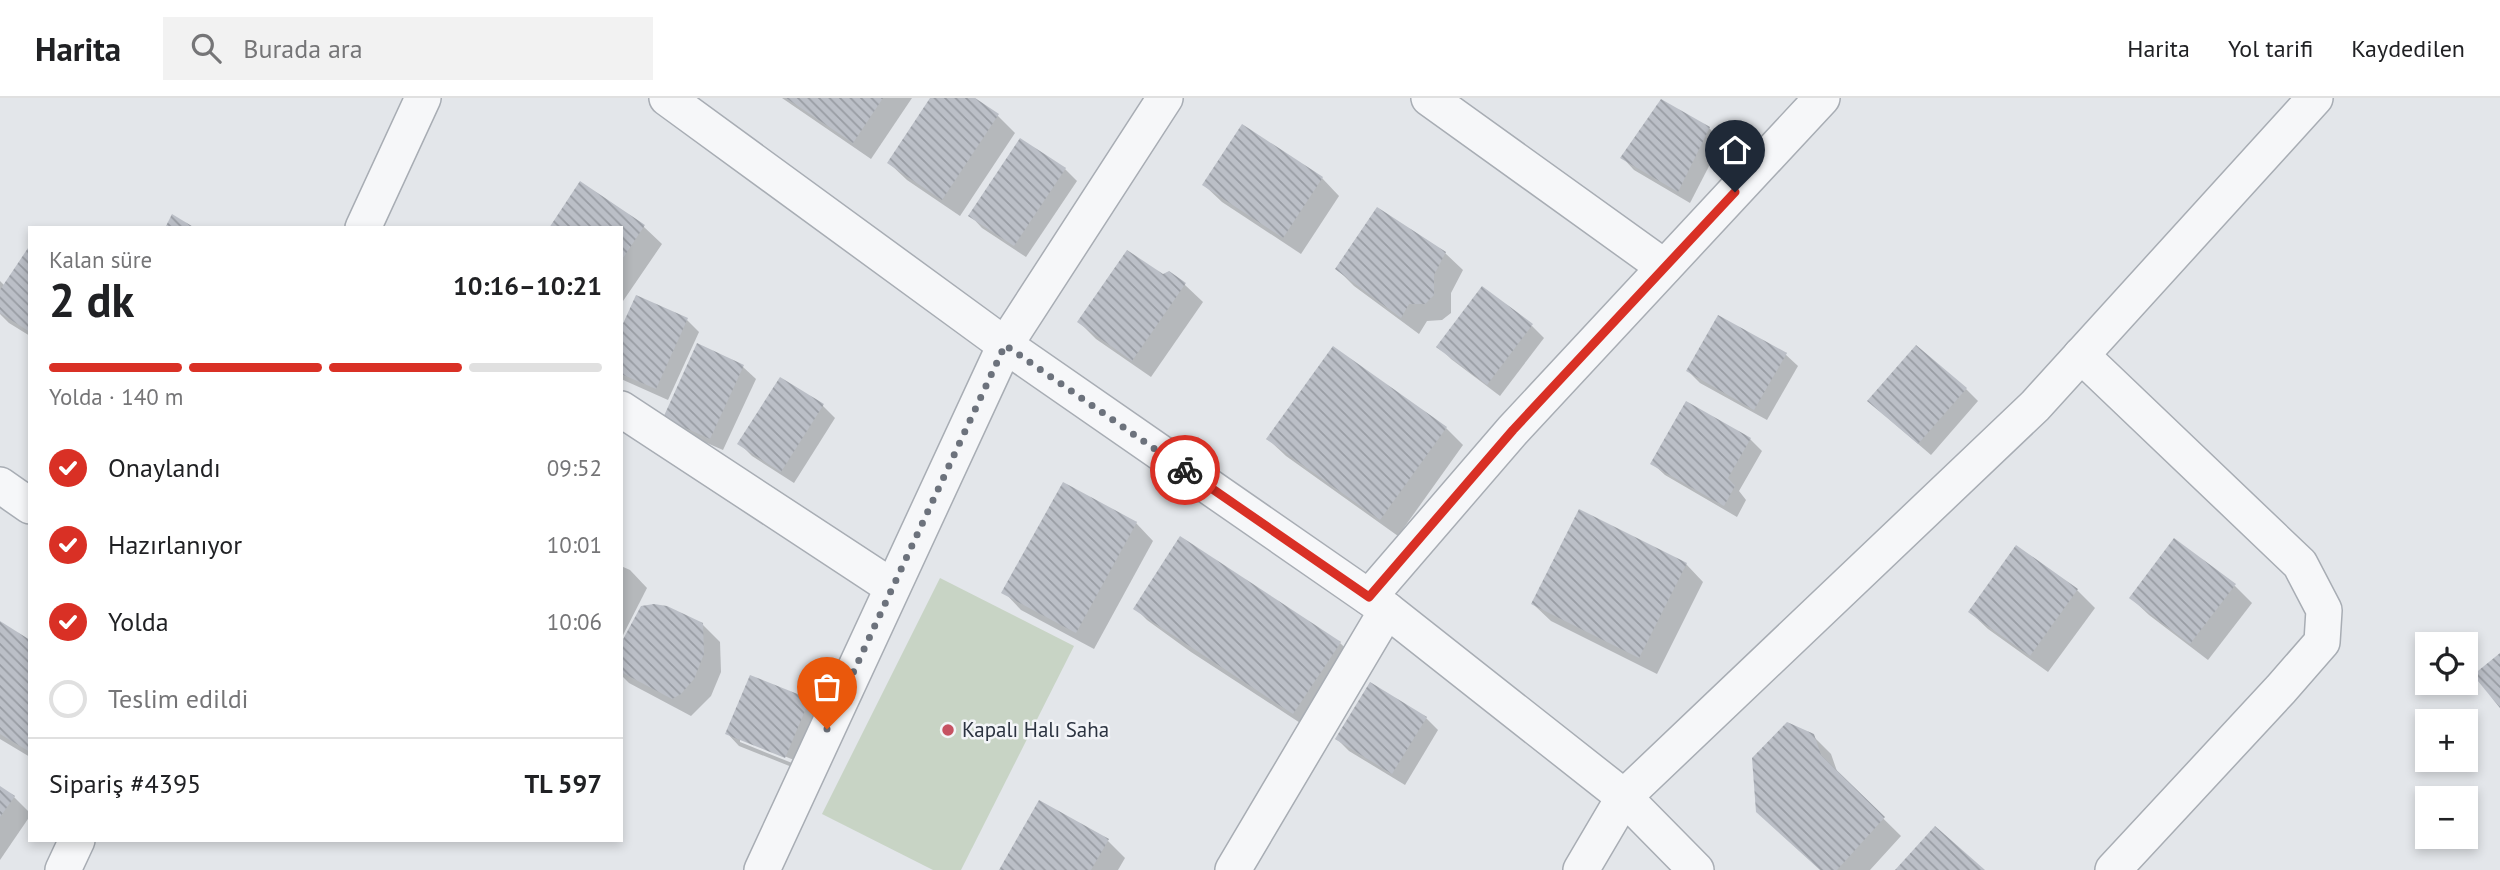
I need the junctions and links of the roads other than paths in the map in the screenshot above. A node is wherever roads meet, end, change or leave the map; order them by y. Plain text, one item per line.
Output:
1 (423, 98) edge
2 (667, 98) edge
3 (1164, 98) edge
4 (1429, 98) edge
5 (1822, 98) edge
6 (2315, 98) edge
7 (364, 226) edge
8 (1664, 267) junction
9 (1005, 345) junction
10 (2081, 355) junction
11 (623, 410) edge
12 (0, 485) edge
13 (28, 505) edge
14 (892, 587) junction
15 (1378, 604) junction
16 (1625, 797) junction
17 (76, 842) edge
18 (62, 870) edge
19 (762, 870) edge
20 (1233, 870) edge
21 (1581, 870) edge
22 (1696, 870) edge
23 (2113, 870) edge

1 - 7 street
2 - 9 street
3 - 9 street
4 - 8 street
5 - 8 street
6 - 10 street
8 - 15 street
9 - 14 street
9 - 15 street
10 - 16 street
10 - 23 street
11 - 14 street
12 - 13 street
14 - 19 street
15 - 16 street
15 - 20 street
16 - 21 street
16 - 22 street
17 - 18 street

